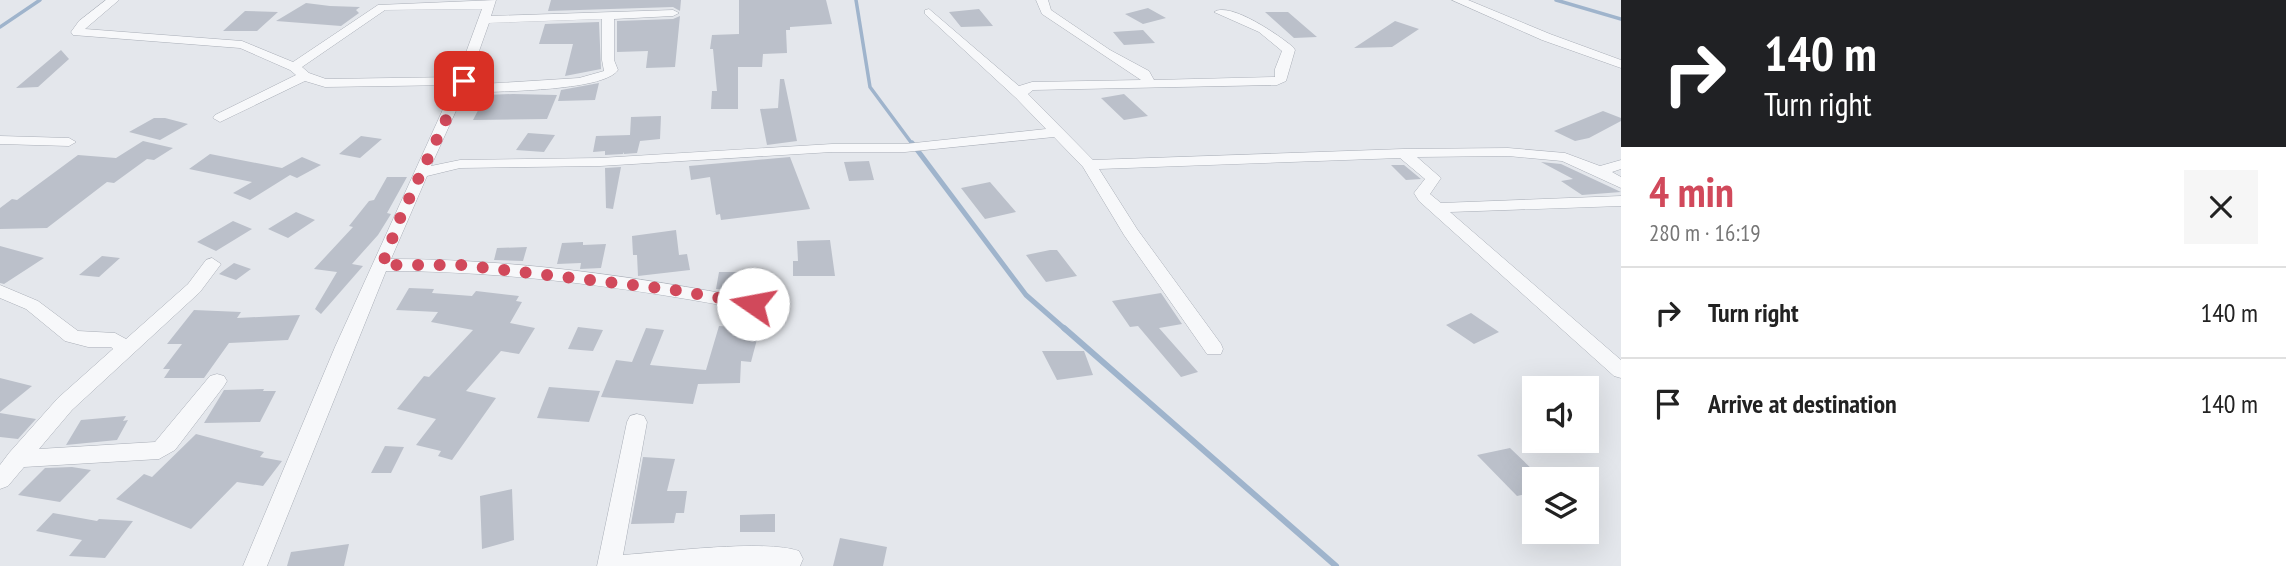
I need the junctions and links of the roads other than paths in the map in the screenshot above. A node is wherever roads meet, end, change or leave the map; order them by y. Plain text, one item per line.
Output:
1 (113, 0) edge
2 (1042, 0) edge
3 (1458, 0) edge
4 (488, 8) edge
5 (929, 12) dead end
6 (1220, 12) dead end
7 (673, 13) dead end
8 (608, 15) junction
9 (1621, 64) edge
10 (299, 72) junction
11 (1150, 83) junction
12 (462, 85) junction
13 (1021, 95) junction
14 (220, 118) dead end
15 (1058, 132) junction
16 (0, 140) edge
17 (69, 142) dead end
18 (1403, 153) junction
19 (1621, 164) edge
20 (1089, 165) junction
21 (1600, 171) junction
22 (423, 172) junction
23 (1621, 183) edge
24 (1621, 201) edge
25 (1438, 210) junction
26 (212, 264) dead end
27 (382, 265) junction
28 (0, 291) edge
29 (753, 304) dead end
30 (125, 349) junction
31 (1213, 349) dead end
32 (1621, 370) edge
33 (217, 381) dead end
34 (637, 422) dead end
35 (17, 459) junction
36 (0, 480) edge
37 (791, 559) dead end
38 (255, 566) edge
39 (609, 566) edge
40 (618, 566) edge

1 - 10 street
2 - 11 street
3 - 9 street
4 - 8 street
4 - 10 street
4 - 12 street
5 - 13 street
6 - 11 street
7 - 8 street
8 - 12 street
10 - 12 street
10 - 14 street
11 - 13 street
12 - 22 street
13 - 15 street
15 - 20 street
15 - 22 street
16 - 17 street
18 - 20 street
18 - 21 street
18 - 25 street
19 - 21 street
20 - 31 street
21 - 23 street
22 - 27 street
24 - 25 street
25 - 32 street
26 - 30 street
27 - 29 street
27 - 38 street
28 - 30 street
30 - 35 street
33 - 35 street
34 - 39 street
35 - 36 street
37 - 40 street

